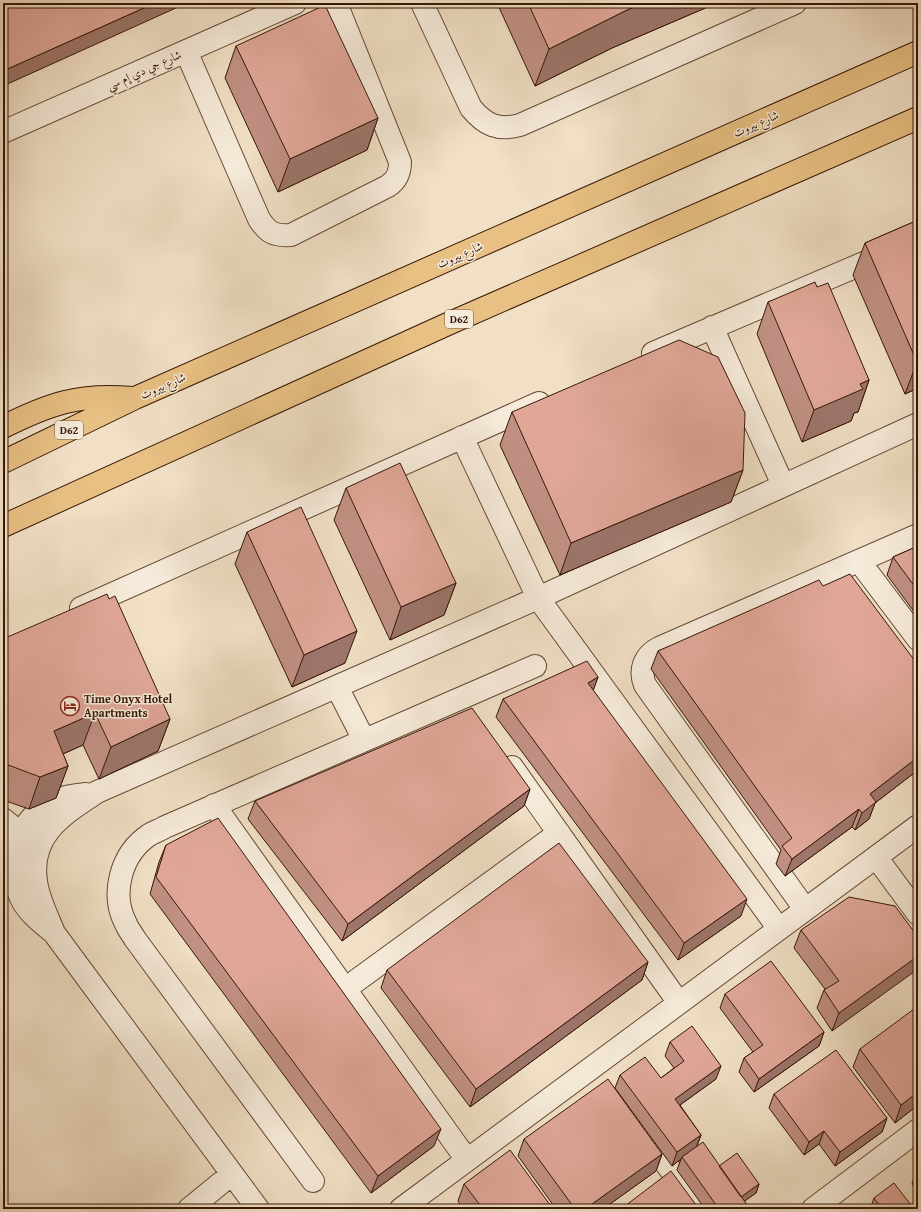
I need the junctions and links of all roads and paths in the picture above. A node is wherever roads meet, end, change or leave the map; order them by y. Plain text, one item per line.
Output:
1 (336, 3) edge
2 (422, 3) edge
3 (794, 3) edge
4 (288, 4) edge
5 (918, 44) edge
6 (186, 51) junction
7 (918, 52) edge
8 (880, 70) junction
9 (918, 118) edge
10 (3, 132) edge
11 (918, 240) edge
12 (712, 327) junction
13 (634, 362) edge
14 (555, 396) edge
15 (135, 398) junction
16 (918, 424) edge
17 (3, 427) edge
18 (462, 437) junction
19 (3, 462) edge
20 (782, 485) junction
21 (3, 526) edge
22 (918, 535) edge
23 (859, 561) junction
24 (538, 598) junction
25 (61, 617) edge
26 (918, 639) edge
27 (535, 666) dead end
28 (337, 687) junction
29 (463, 697) junction
30 (476, 715) edge
31 (364, 740) junction
32 (501, 751) edge
33 (97, 792) junction
34 (214, 805) junction
35 (3, 819) edge
36 (918, 826) edge
37 (559, 833) junction
38 (21, 834) junction
39 (876, 857) junction
40 (805, 910) junction
41 (918, 914) edge
42 (779, 929) junction
43 (54, 933) junction
44 (346, 989) junction
45 (680, 1003) junction
46 (593, 1067) junction
47 (607, 1085) edge
48 (630, 1116) edge
49 (918, 1130) edge
50 (468, 1160) junction
51 (232, 1174) junction
52 (313, 1181) dead end
53 (189, 1209) edge
54 (258, 1209) edge
55 (401, 1209) edge
56 (700, 1209) edge
57 (813, 1209) edge

1 - 6 street
2 - 3 street
4 - 6 street, شارع جي دي إم سي
5 - 8 street
6 - 10 street, شارع جي دي إم سي
7 - 8 main road, شارع بيروت / D62
8 - 15 main road, شارع بيروت / D62
9 - 21 main road, D62
11 - 12 street
12 - 13 street
12 - 20 street
14 - 18 street
15 - 17 main road
15 - 19 main road, شارع بيروت / D62
16 - 20 street
18 - 24 street
18 - 25 street
20 - 24 street
22 - 23 street
23 - 26 street
23 - 40 street
24 - 28 street
24 - 42 street
27 - 29 street
28 - 31 street
28 - 33 street
29 - 30 street
29 - 31 street
31 - 34 street
32 - 37 street
33 - 38 street
33 - 43 street
34 - 44 street
34 - 52 street
35 - 38 street
36 - 39 street
37 - 44 street
37 - 45 street
38 - 43 street
39 - 40 street
39 - 41 street
40 - 42 street
42 - 45 street
43 - 51 street
44 - 50 street
45 - 46 street
46 - 47 street
46 - 50 street
48 - 56 street
49 - 57 street
50 - 55 street
51 - 53 street
51 - 54 street

